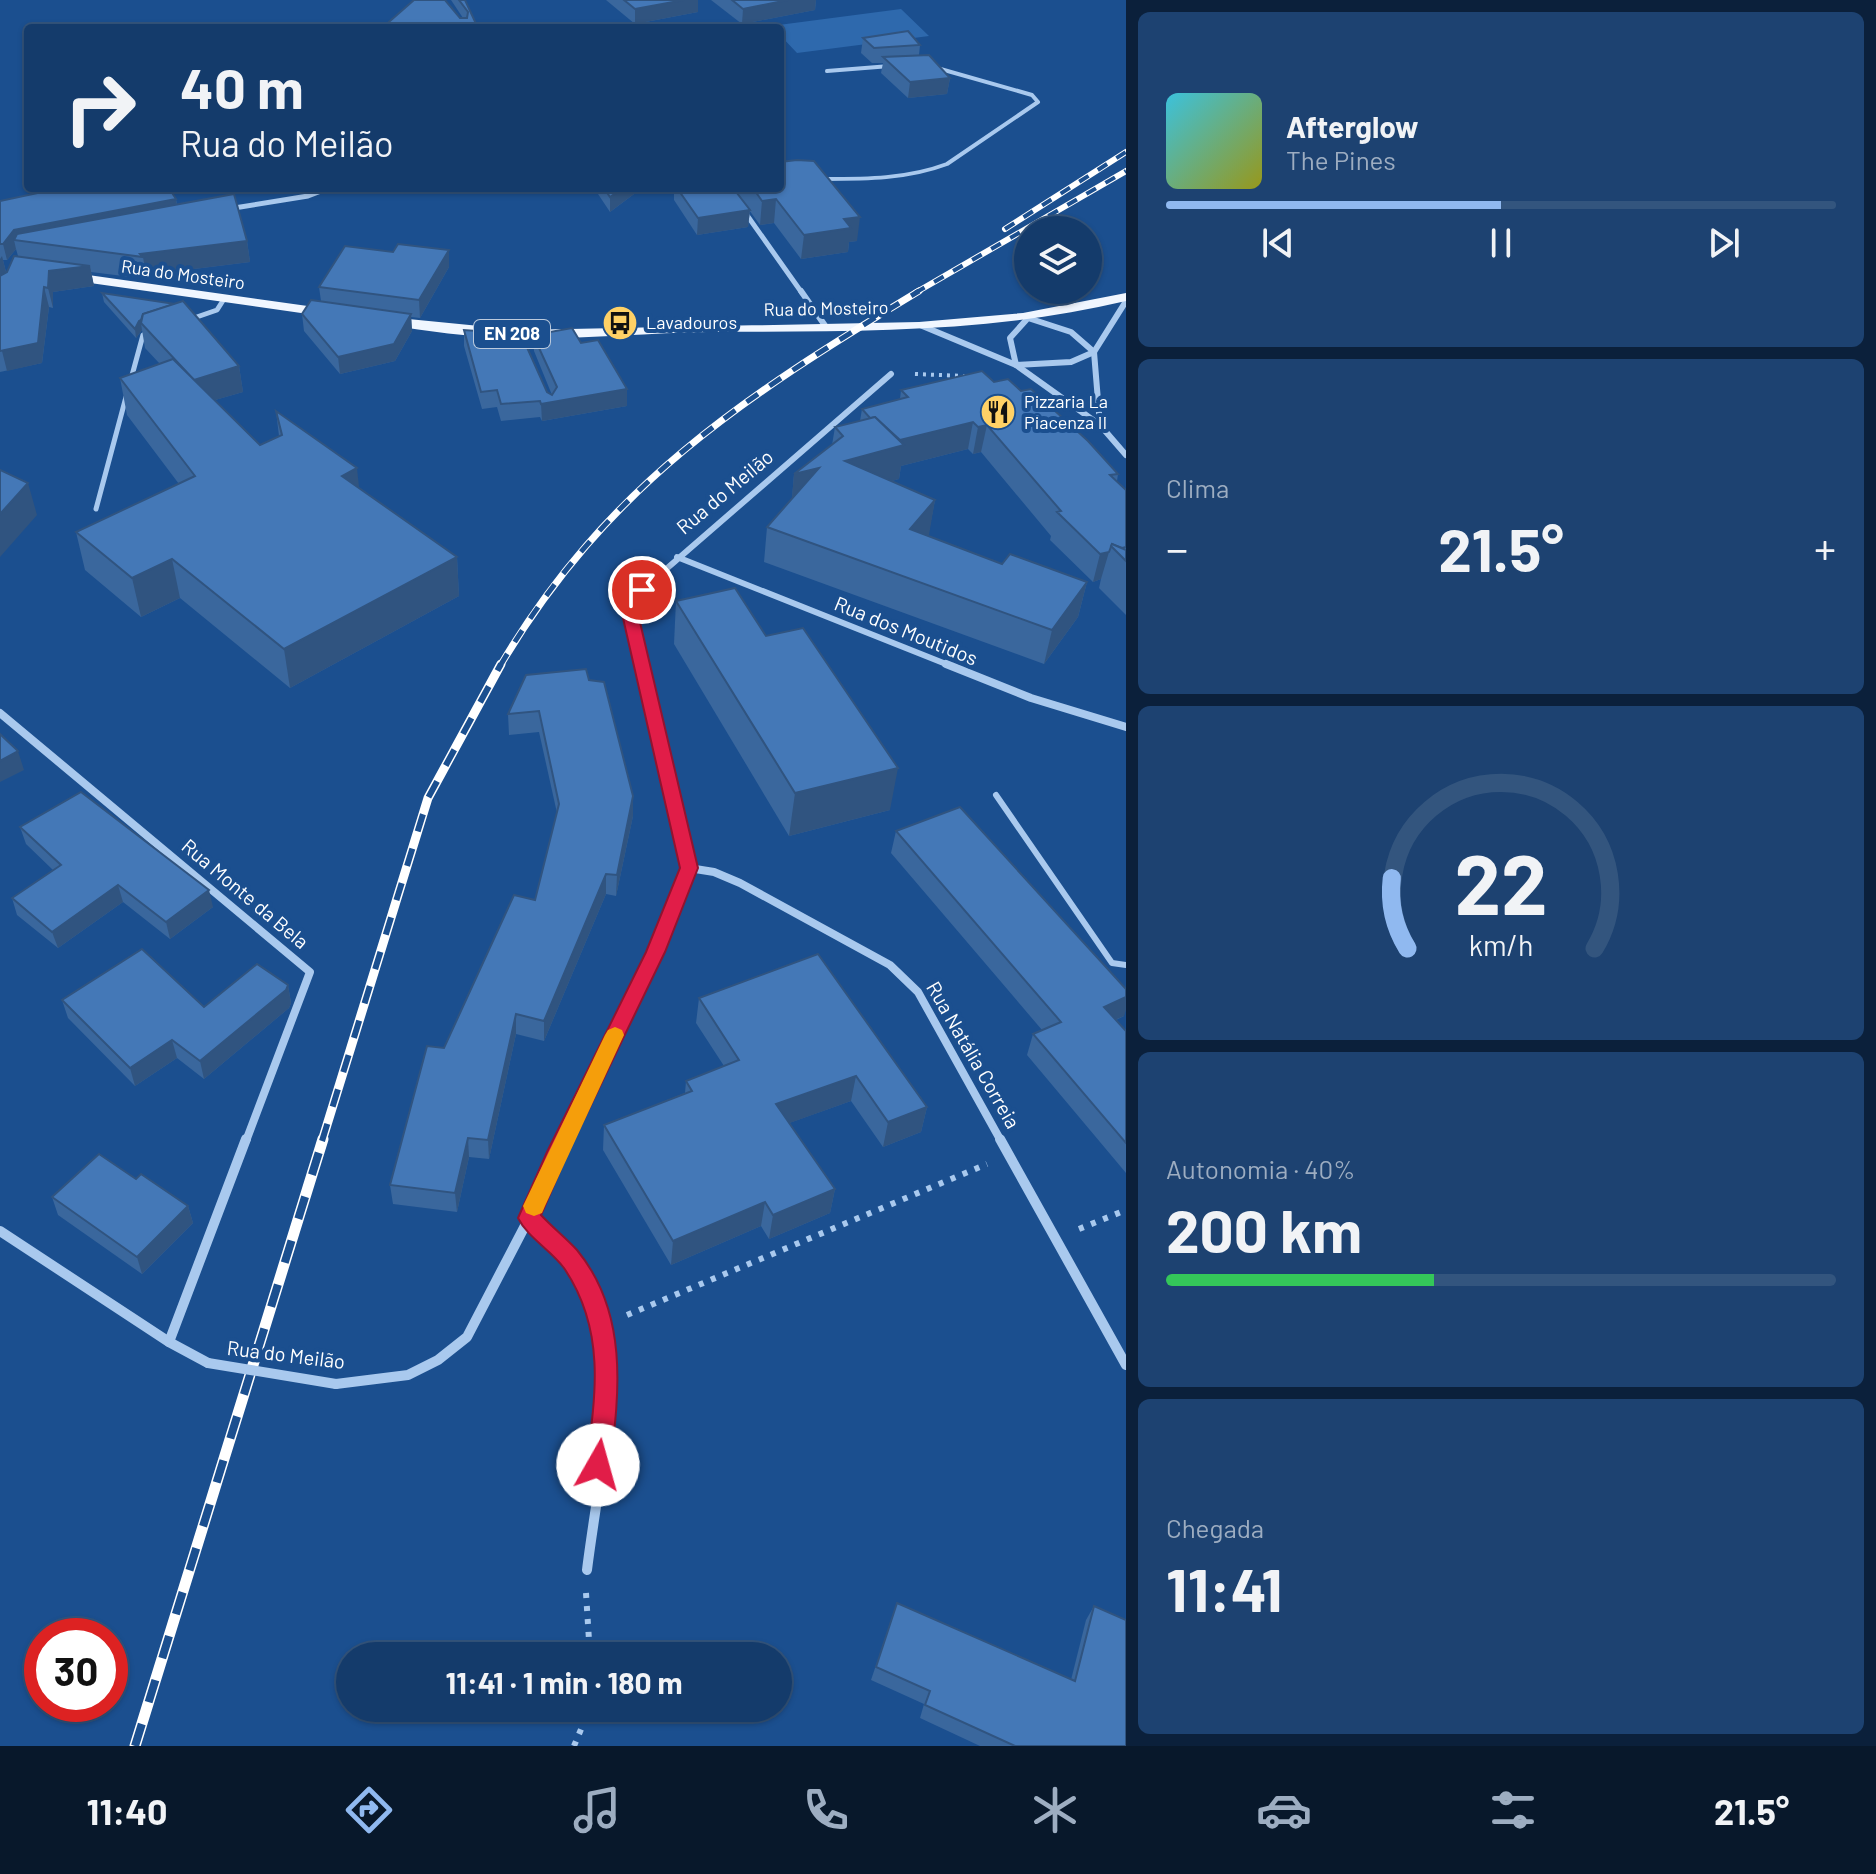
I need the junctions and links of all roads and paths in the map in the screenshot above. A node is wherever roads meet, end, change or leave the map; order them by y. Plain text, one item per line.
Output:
1 (900, 65) edge
2 (933, 67) edge
3 (827, 71) dead end
4 (821, 179) edge
5 (318, 192) edge
6 (736, 201) edge
7 (216, 211) edge
8 (52, 274) edge
9 (224, 299) junction
10 (1126, 299) edge
11 (1028, 318) junction
12 (187, 320) edge
13 (920, 325) junction
14 (826, 327) junction
15 (158, 330) edge
16 (520, 334) junction
17 (527, 349) edge
18 (1094, 352) junction
19 (1016, 365) junction
20 (891, 374) joint
21 (966, 376) edge
22 (1100, 425) junction
23 (1126, 455) edge
24 (96, 509) dead end
25 (677, 557) junction
26 (0, 713) edge
27 (1126, 727) edge
28 (996, 795) dead end
29 (689, 868) junction
30 (1126, 965) edge
31 (1010, 1155) junction
32 (1126, 1210) edge
33 (529, 1218) junction
34 (0, 1231) edge
35 (1057, 1238) junction
36 (603, 1326) junction
37 (169, 1342) junction
38 (1126, 1365) edge
39 (587, 1570) joint
40 (590, 1642) edge
41 (584, 1722) edge
42 (574, 1746) edge

1 - 3 lane
2 - 4 lane
5 - 7 street
6 - 14 street
8 - 9 main road, Rua do Mosteiro / EN 208
9 - 12 lane
9 - 16 main road, Rua do Mosteiro / EN 208
10 - 11 main road, Rua do Mosteiro / EN 208
10 - 18 street
11 - 13 main road, Rua do Mosteiro / EN 208
11 - 18 street
11 - 19 street
13 - 14 main road, Rua do Mosteiro / EN 208
13 - 19 street
14 - 16 main road, Rua do Mosteiro / EN 208
15 - 24 lane
16 - 17 lane
18 - 19 street
18 - 22 street
19 - 22 street
20 - 21 path
20 - 25 street, Rua do Meilão
22 - 23 street
25 - 27 street, Rua dos Moutidos
25 - 29 street, Rua do Meilão
26 - 37 street, Rua Monte da Bela
28 - 30 lane
29 - 31 street, Rua Natália Correia
29 - 33 street, Rua do Meilão
31 - 35 street, Rua Natália Correia
31 - 36 path
32 - 35 path
33 - 36 street
33 - 37 street, Rua do Meilão, bridge
34 - 37 street, Rua do Meilão
35 - 38 street, Rua Natália Correia
36 - 39 street
39 - 40 path
41 - 42 path

